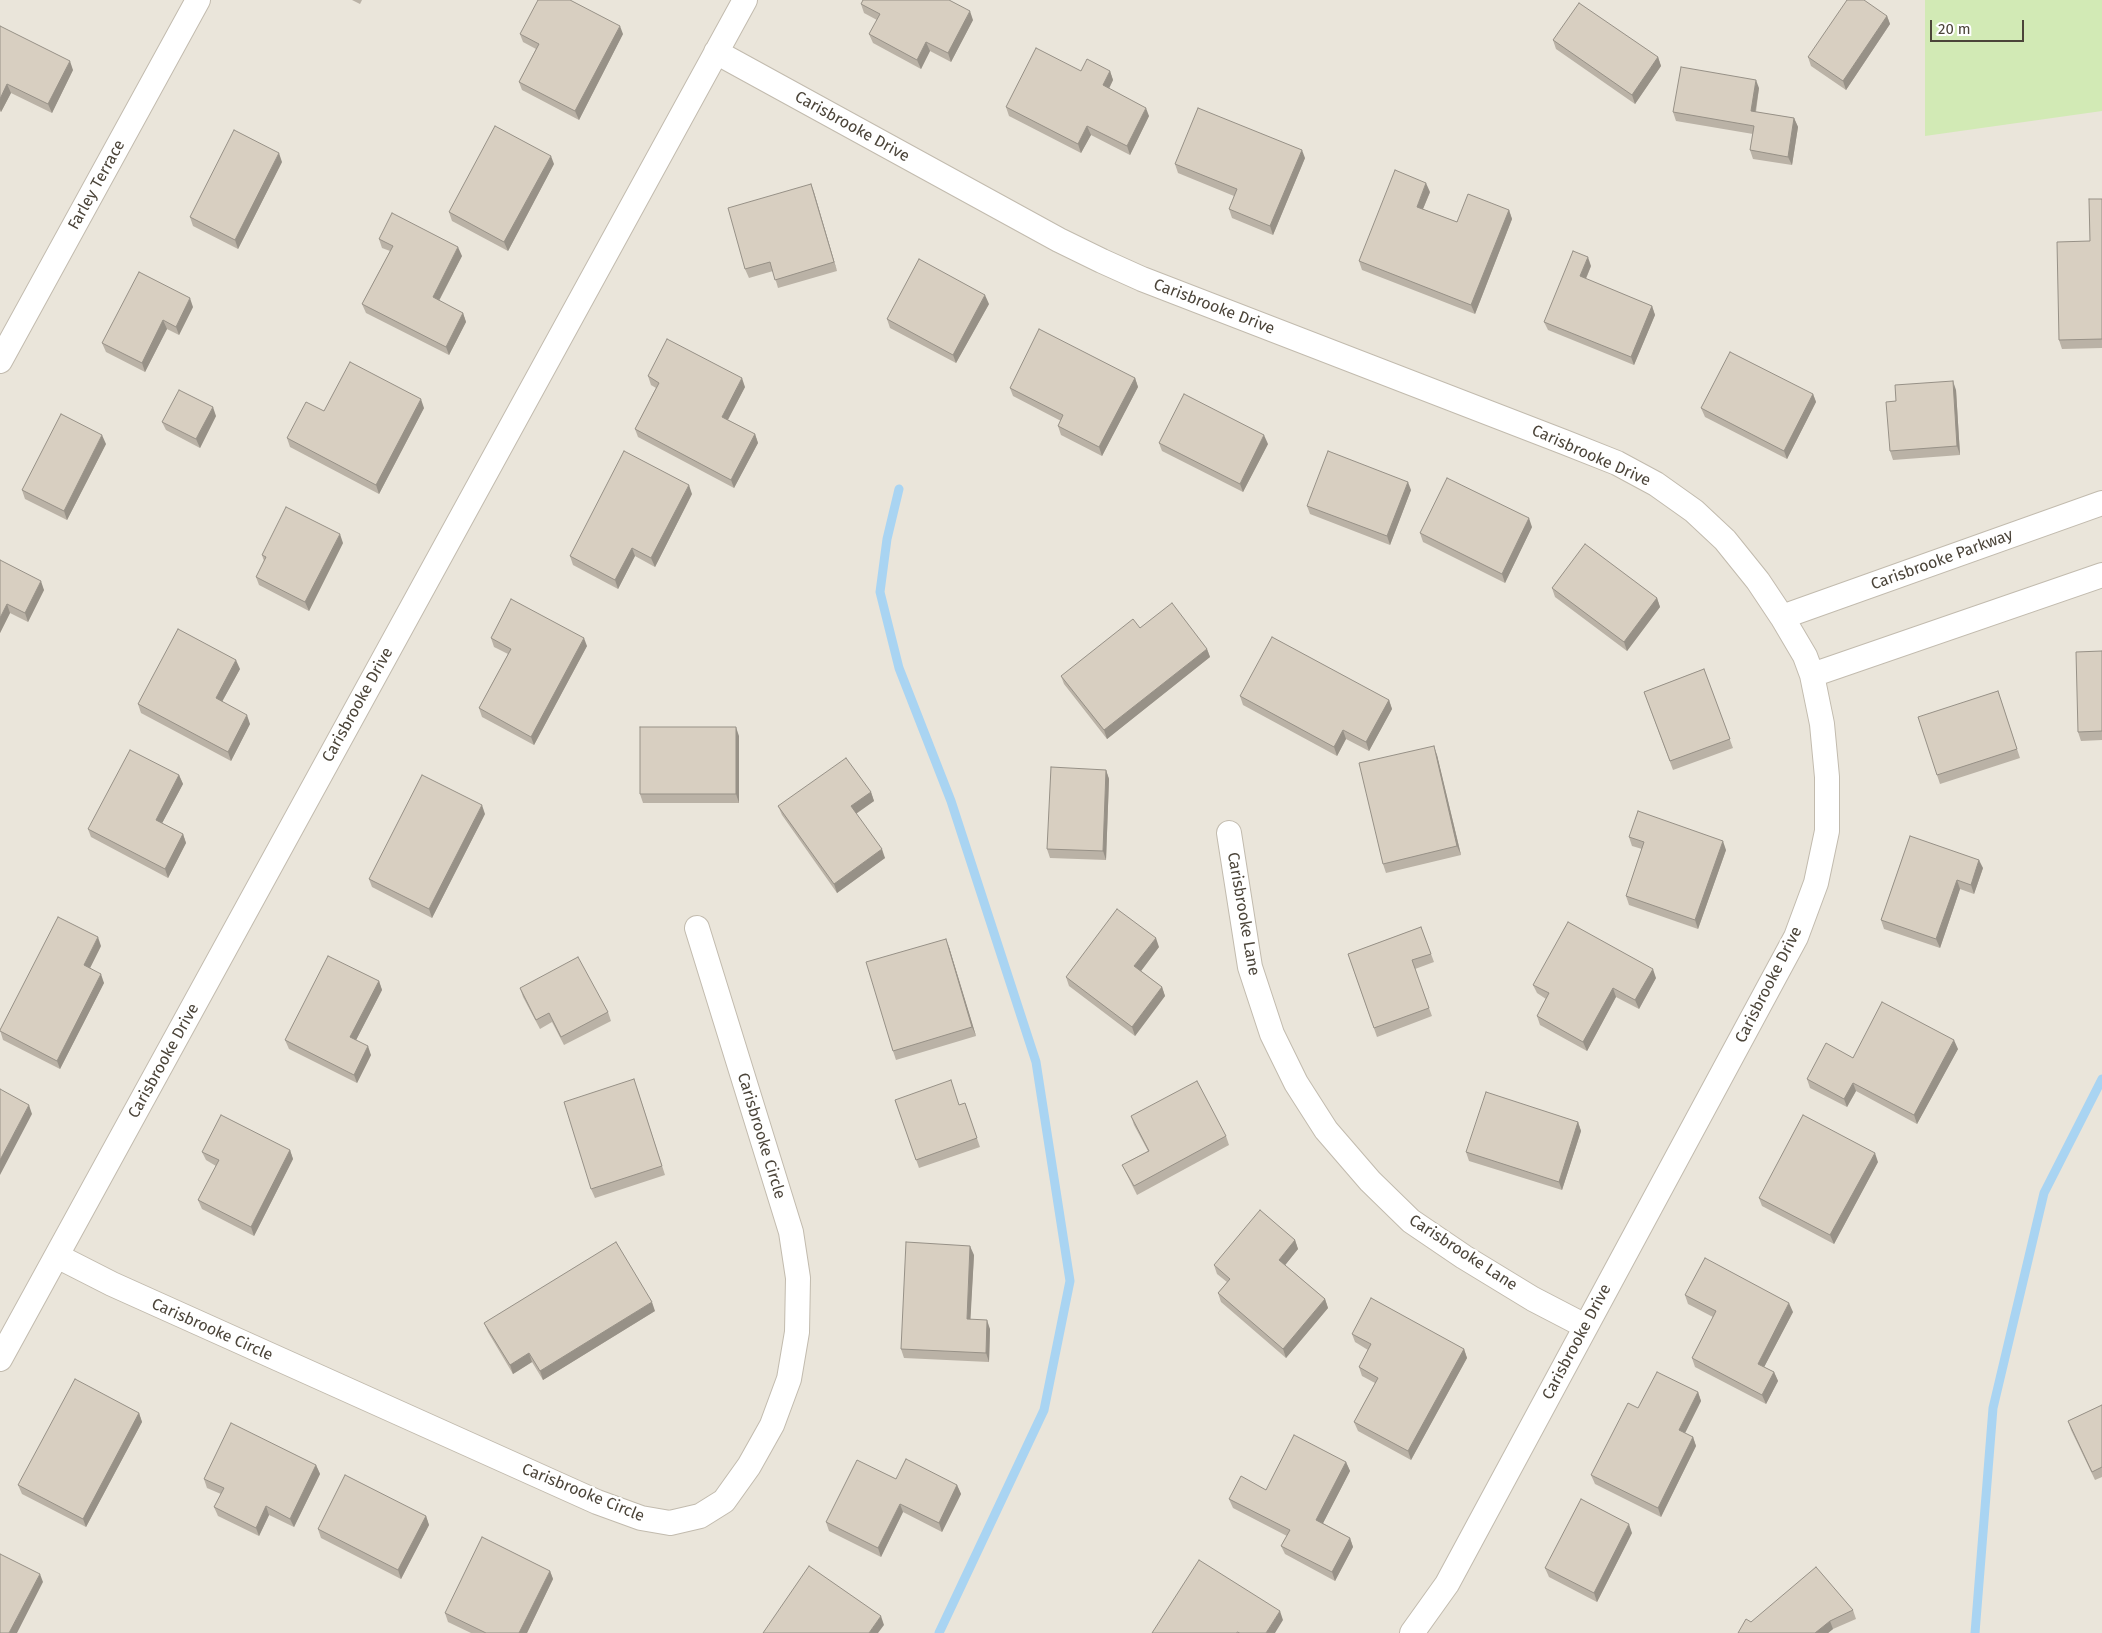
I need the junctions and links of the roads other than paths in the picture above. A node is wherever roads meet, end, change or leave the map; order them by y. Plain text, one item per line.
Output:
1 (745, 0) edge
2 (189, 3) edge
3 (716, 52) junction
4 (0, 361) edge
5 (2102, 504) edge
6 (2102, 574) edge
7 (1782, 617) junction
8 (1812, 675) junction
9 (1230, 832) dead end
10 (697, 928) dead end
11 (57, 1256) junction
12 (1586, 1326) junction
13 (0, 1359) edge
14 (1412, 1633) edge

1 - 3 street, Carisbrooke Drive
2 - 4 street, Farley Terrace
3 - 7 street, Carisbrooke Drive
3 - 11 street, Carisbrooke Drive
5 - 7 street, Carisbrooke Parkway
6 - 8 street
7 - 8 street, Carisbrooke Drive
8 - 12 street, Carisbrooke Drive
9 - 12 street, Carisbrooke Lane
10 - 11 street, Carisbrooke Circle
11 - 13 street, Carisbrooke Drive
12 - 14 street, Carisbrooke Drive

